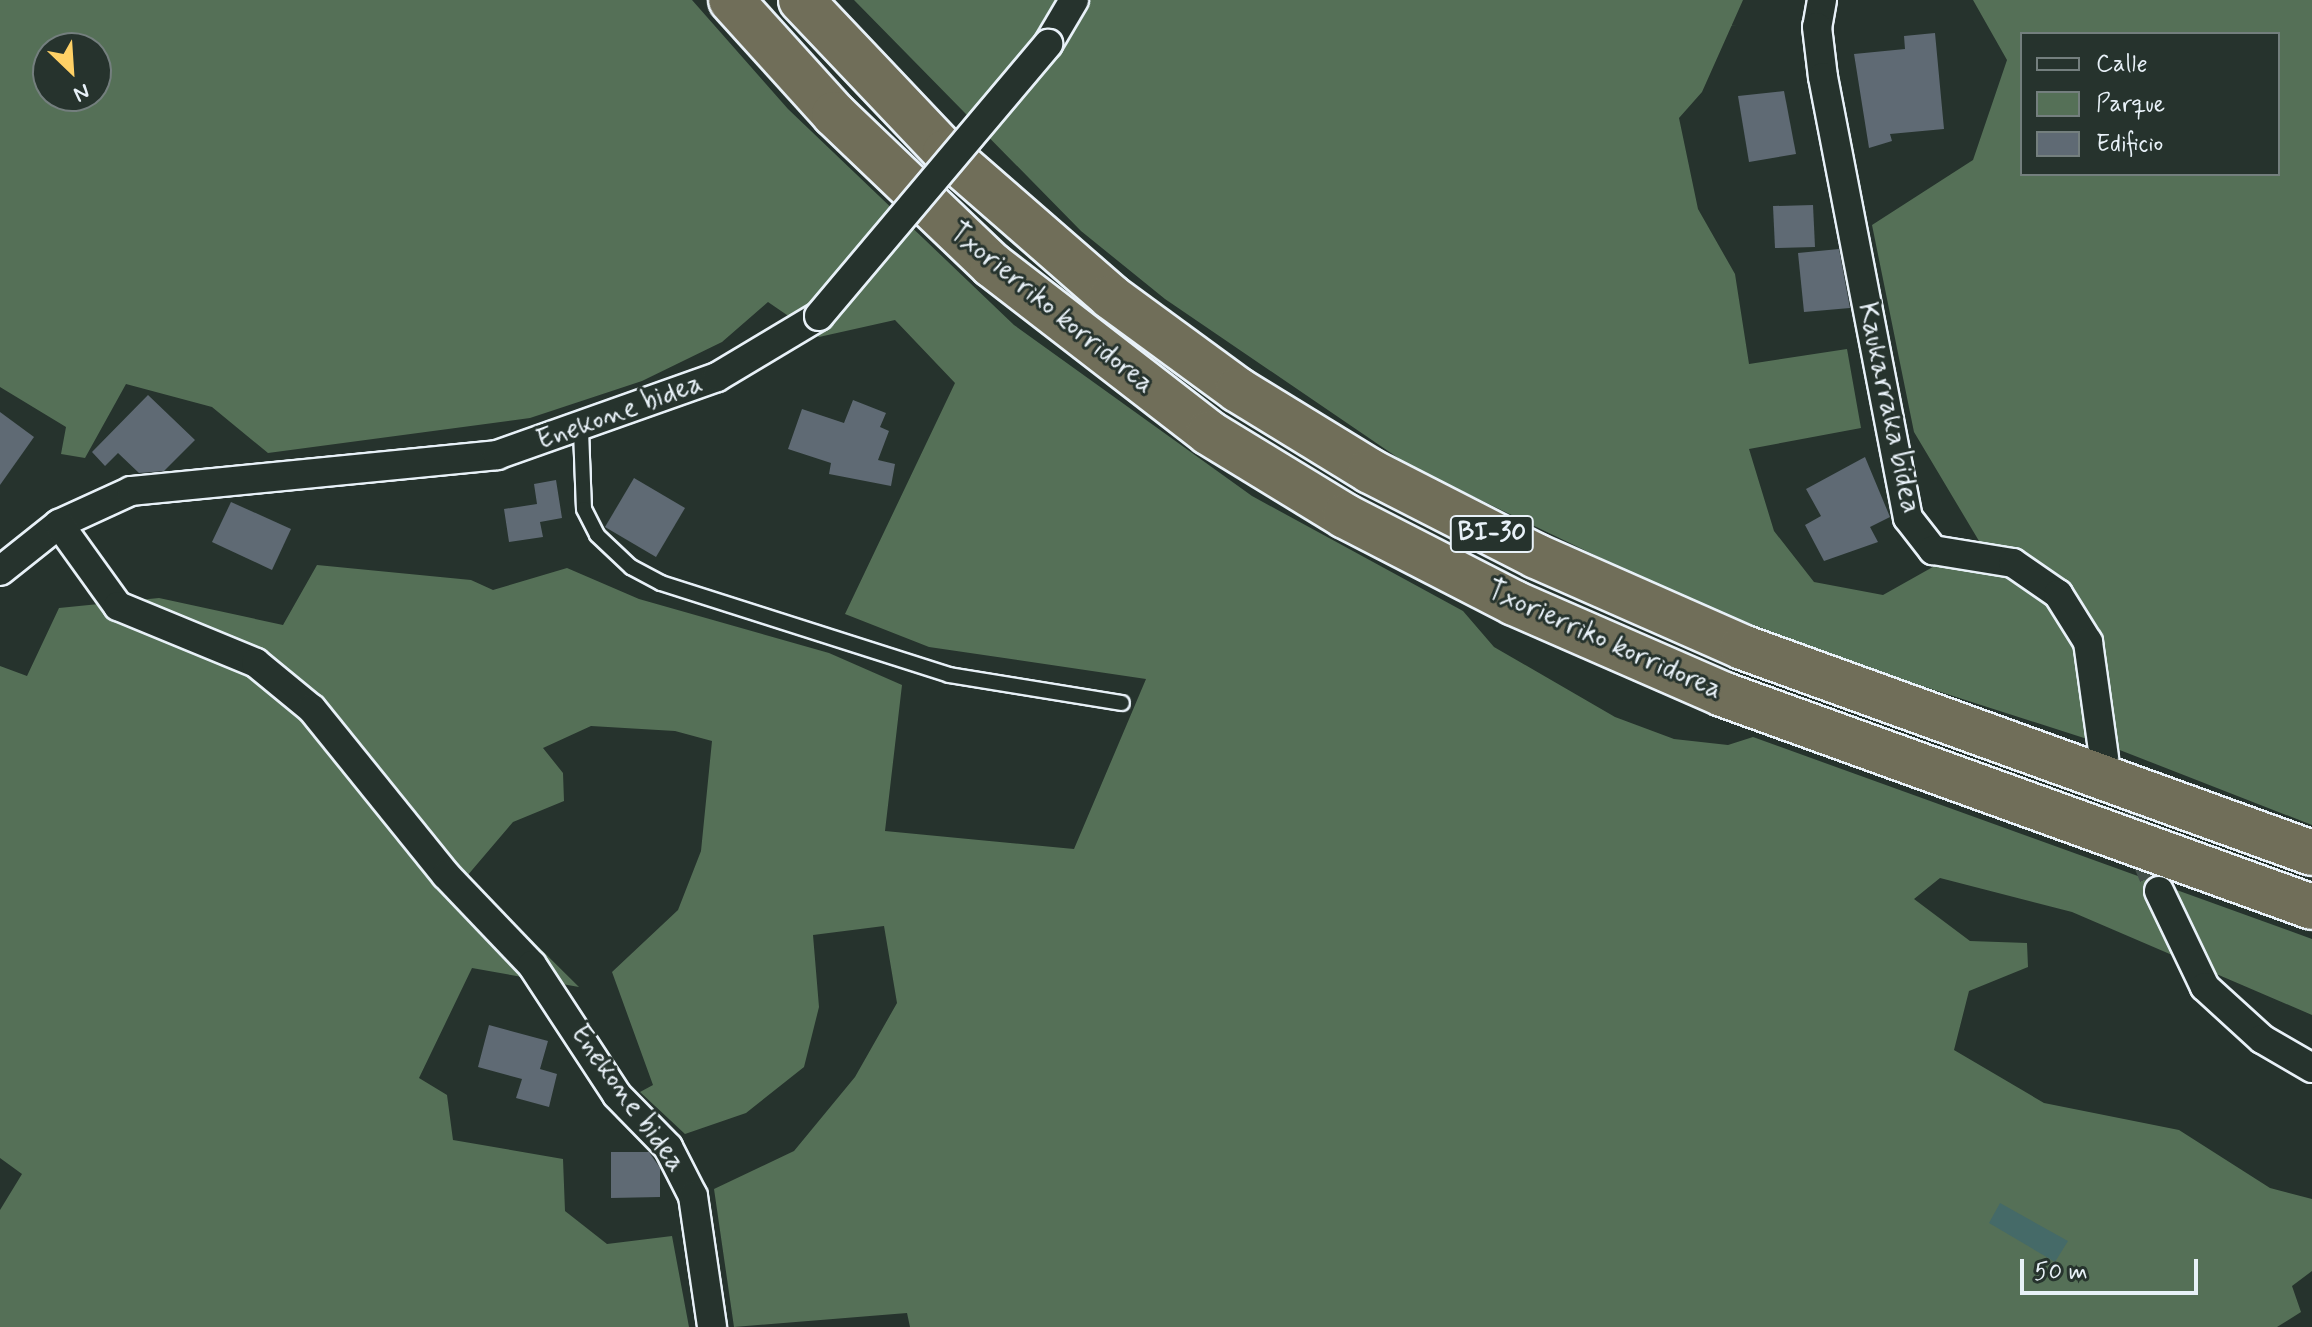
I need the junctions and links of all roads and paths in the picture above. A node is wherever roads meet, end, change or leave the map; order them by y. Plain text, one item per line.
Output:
1 (731, 0) edge
2 (801, 0) edge
3 (1074, 0) edge
4 (1822, 0) edge
5 (581, 431) junction
6 (59, 524) junction
7 (0, 571) edge
8 (1122, 703) dead end
9 (2104, 758) tunnel mouth
10 (2312, 853) edge
11 (2159, 891) tunnel mouth
12 (2312, 907) edge
13 (2312, 1068) edge
14 (712, 1327) edge

1 - 12 highway, Txorierriko korridorea / BI-30
2 - 10 highway, Txorierriko korridorea / BI-30
3 - 5 street, Enekone bidea, bridge
4 - 9 street, Kaukarraka bidea
5 - 6 street, Enekone bidea
5 - 8 lane
6 - 7 street, Enekone bidea
6 - 14 street, Enekone bidea
11 - 13 street

